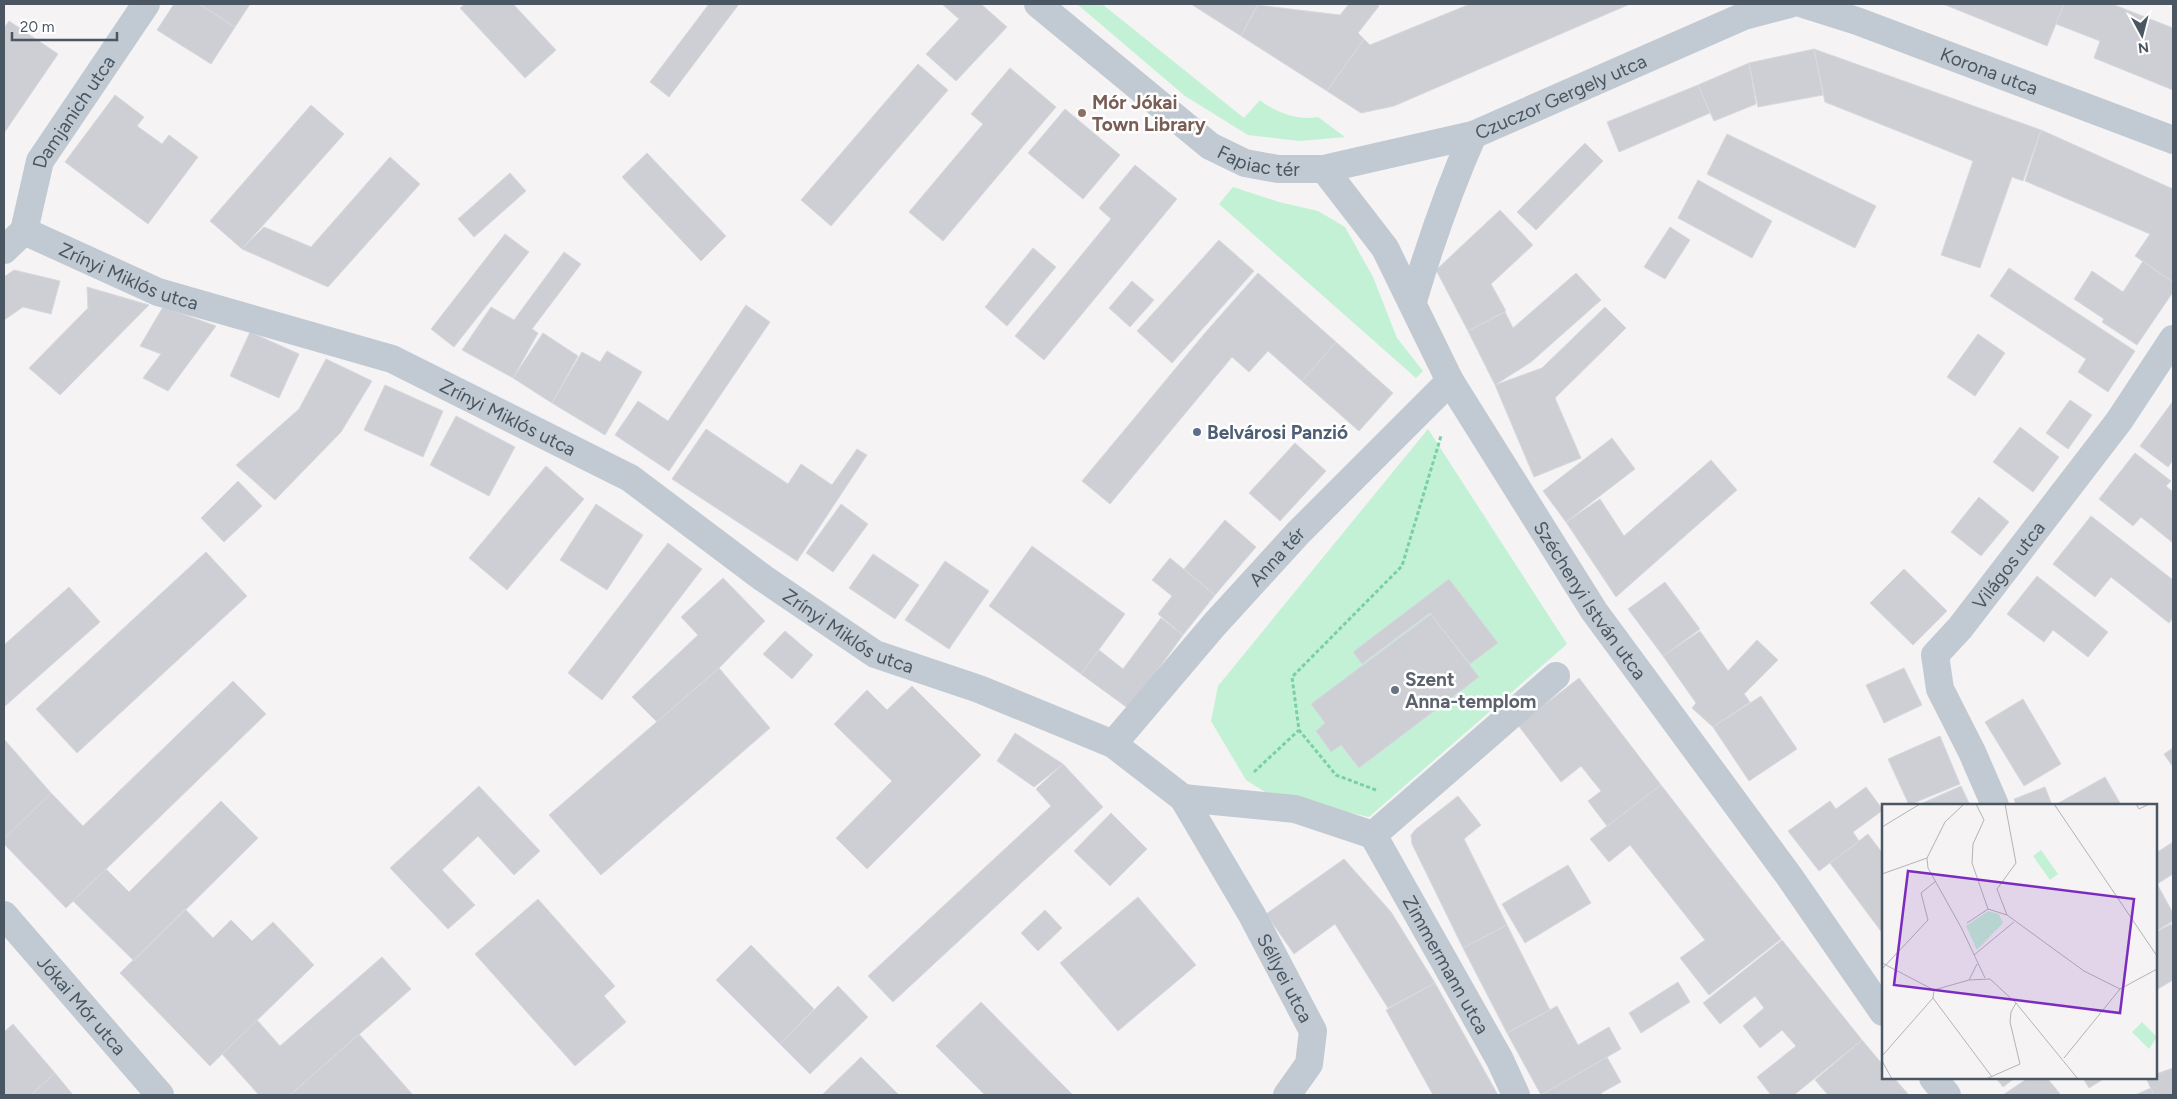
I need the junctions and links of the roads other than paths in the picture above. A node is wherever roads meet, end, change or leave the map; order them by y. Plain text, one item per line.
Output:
1 (146, 4) edge
2 (1038, 4) edge
3 (1790, 4) edge
4 (1803, 4) edge
5 (1474, 135) junction
6 (2173, 140) edge
7 (1324, 169) junction
8 (24, 231) junction
9 (4, 250) edge
10 (1413, 301) junction
11 (2173, 340) edge
12 (1450, 381) junction
13 (1556, 676) dead end
14 (1113, 744) junction
15 (1183, 798) junction
16 (1995, 804) edge
17 (1372, 835) junction
18 (4, 915) edge
19 (1882, 1011) edge
20 (1934, 1079) edge
21 (160, 1095) edge
22 (1287, 1095) edge
23 (1516, 1095) edge
24 (1947, 1095) edge

1 - 8 street, Damjanich utca
2 - 7 street, Fapiac tér
3 - 5 street, Czuczor Gergely utca
4 - 6 street, Korona utca
5 - 7 street, Czuczor Gergely utca
5 - 10 street
7 - 10 street, Széchenyi István utca
8 - 9 street
8 - 14 street, Zrínyi Miklós utca
10 - 12 street, Széchenyi István utca
11 - 16 street, Világos utca
12 - 14 street, Anna tér
12 - 19 street, Széchenyi István utca
13 - 17 street
14 - 15 street
15 - 17 street
15 - 22 street, Séllyei utca
17 - 23 street, Zimmermann utca
18 - 21 street, Jókai Mór utca
20 - 24 street

